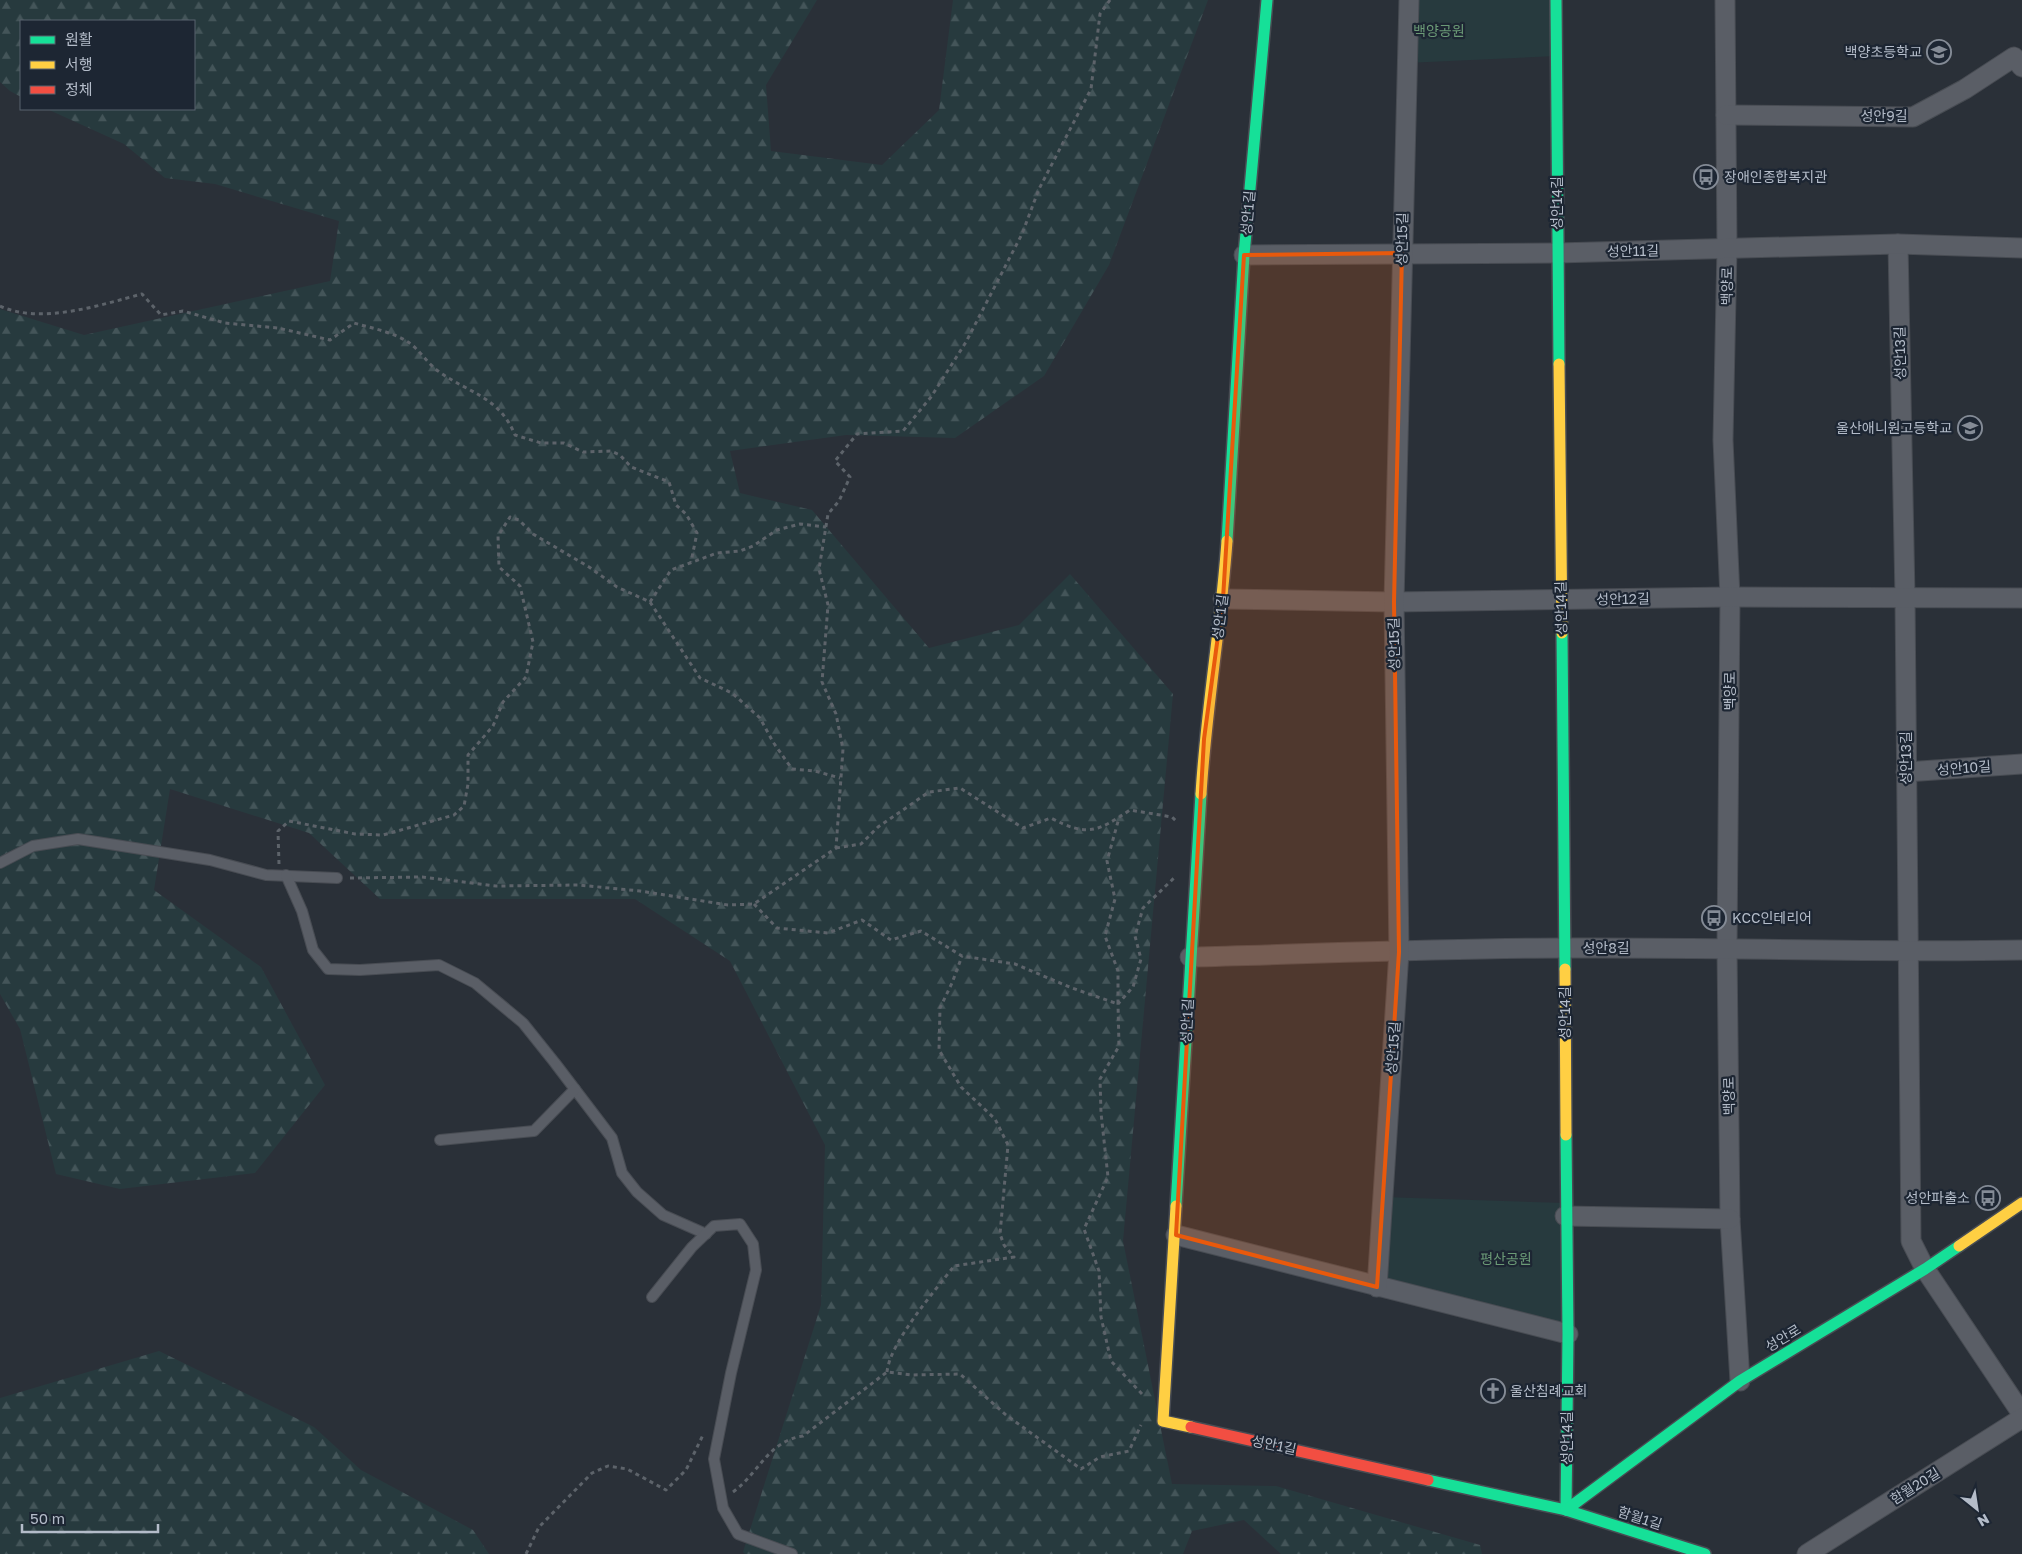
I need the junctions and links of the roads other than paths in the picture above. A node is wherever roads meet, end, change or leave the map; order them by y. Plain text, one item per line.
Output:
1 (1267, 0) edge
2 (1409, 0) edge
3 (1556, 0) edge
4 (1725, 0) edge
5 (2022, 67) edge
6 (1726, 115) junction
7 (1898, 244) junction
8 (1728, 248) junction
9 (2022, 248) edge
10 (1557, 252) junction
11 (1402, 253) junction
12 (1244, 255) junction
13 (1730, 597) junction
14 (1905, 597) junction
15 (2022, 598) edge
16 (1223, 599) junction
17 (1561, 600) junction
18 (1394, 602) junction
19 (2022, 764) edge
20 (1906, 772) junction
21 (0, 863) edge
22 (283, 875) junction
23 (337, 878) road end
24 (1564, 948) junction
25 (1728, 948) junction
26 (2022, 950) edge
27 (1399, 952) junction
28 (1907, 953) junction
29 (1190, 958) junction
30 (574, 1089) junction
31 (440, 1140) dead end
32 (2022, 1203) edge
33 (1565, 1216) junction
34 (1730, 1219) junction
35 (706, 1234) junction
36 (1176, 1235) junction
37 (1926, 1269) junction
38 (1377, 1287) junction
39 (652, 1297) dead end
40 (1568, 1334) junction
41 (1740, 1381) junction
42 (2022, 1414) edge
43 (2022, 1418) edge
44 (1566, 1510) junction
45 (792, 1554) edge
46 (1704, 1554) edge
47 (1807, 1554) edge

1 - 12 street, 성안1길
2 - 11 street, 성안15길
3 - 10 street, 성안14길
4 - 6 street, 백양로
5 - 6 street, 성안9길
6 - 8 street, 백양로
7 - 8 street, 성안11길
7 - 9 street, 성안11길
7 - 14 street, 성안13길
8 - 10 street, 성안11길
8 - 13 street, 백양로
10 - 11 street, 성안11길
10 - 17 street, 성안14길
11 - 12 street, 성안11길
11 - 18 street, 성안15길
12 - 16 street, 성안1길
13 - 14 street, 성안12길
13 - 17 street, 성안12길
13 - 25 street, 백양로
14 - 15 street, 성안12길
14 - 20 street, 성안13길
16 - 18 street, 성안12길
16 - 29 street, 성안1길
17 - 18 street, 성안12길
17 - 24 street, 성안14길
18 - 27 street, 성안15길
19 - 20 street, 성안10길
20 - 28 street, 성안13길
21 - 22 lane
22 - 23 lane
22 - 30 lane
24 - 25 street, 성안8길
24 - 27 street, 성안8길
24 - 33 street, 성안14길
25 - 28 street, 성안8길
25 - 34 street, 백양로
26 - 28 street, 성안8길
27 - 29 street, 성안8길
27 - 38 street, 성안15길
28 - 37 street, 성안13길
29 - 36 street, 성안1길
30 - 31 lane
30 - 35 lane
32 - 37 street, 성안로
33 - 34 street
33 - 40 street, 성안14길
34 - 41 street, 백양로
35 - 39 lane
35 - 45 lane
36 - 38 street
36 - 44 street, 성안1길
37 - 41 street, 성안로
37 - 42 street, 성안13길
38 - 40 street
40 - 44 street, 성안14길
41 - 44 street, 성안로
43 - 47 street, 함월20길
44 - 46 street, 함월1길

